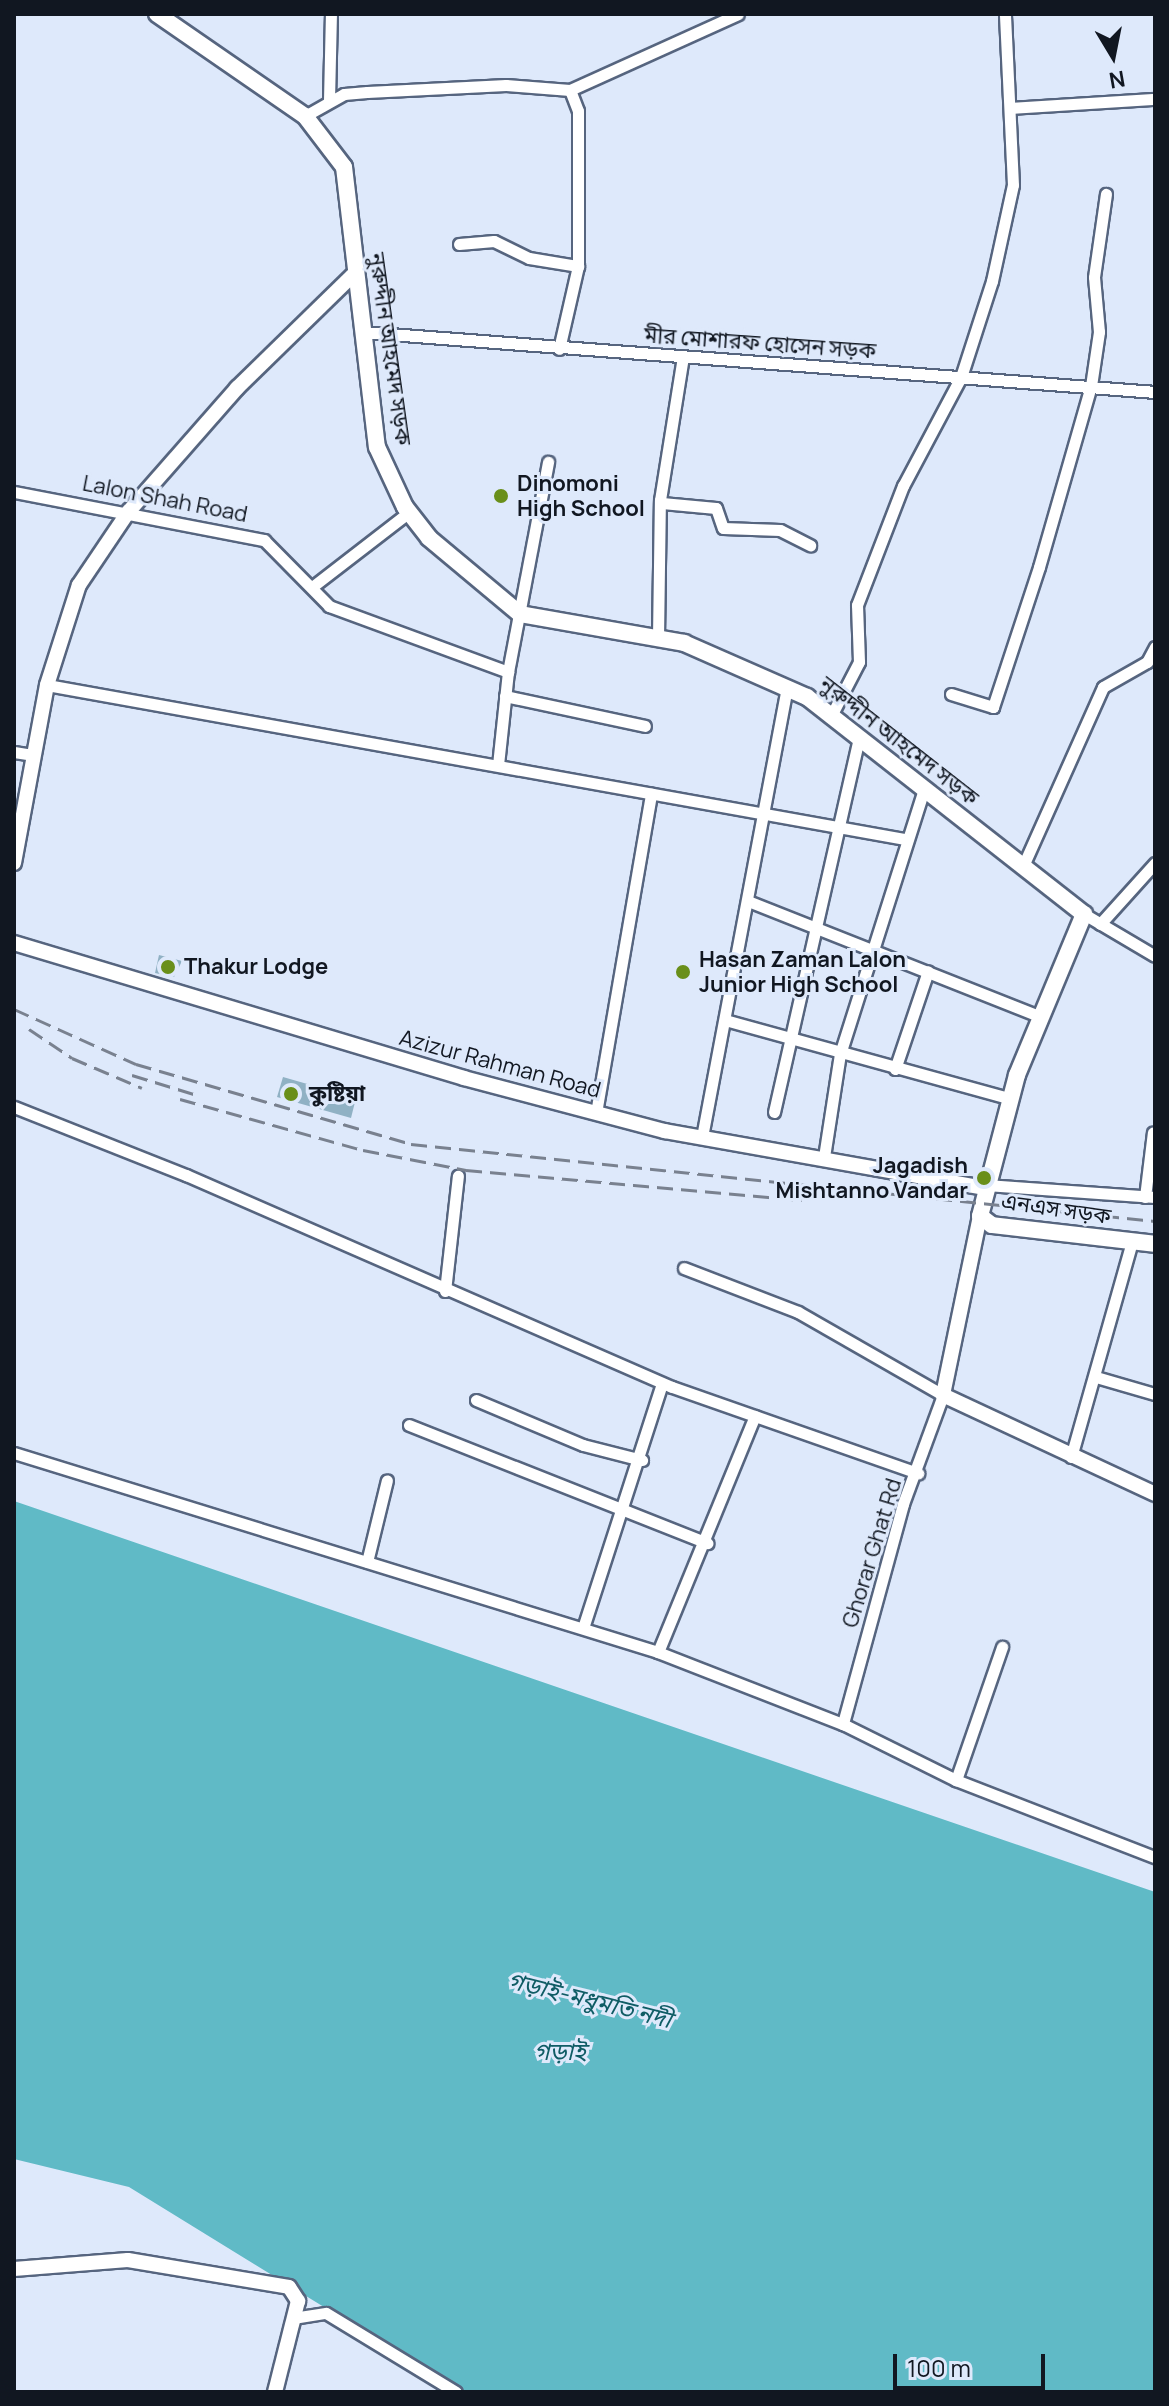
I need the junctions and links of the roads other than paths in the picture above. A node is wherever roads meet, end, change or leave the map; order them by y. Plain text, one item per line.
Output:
1 (157, 14) edge
2 (331, 14) edge
3 (738, 14) edge
4 (1005, 14) edge
5 (570, 90) junction
6 (1155, 99) edge
7 (329, 100) junction
8 (1011, 108) junction
9 (305, 116) junction
10 (1106, 194) dead end
11 (459, 244) dead end
12 (578, 266) junction
13 (356, 272) junction
14 (363, 332) junction
15 (559, 349) junction
16 (683, 357) junction
17 (961, 377) junction
18 (1091, 386) junction
19 (1155, 392) edge
20 (548, 462) dead end
21 (14, 492) edge
22 (662, 503) junction
23 (129, 511) junction
24 (409, 512) junction
25 (810, 545) dead end
26 (312, 587) junction
27 (520, 614) junction
28 (658, 638) junction
29 (1155, 647) edge
30 (508, 672) junction
31 (47, 685) junction
32 (787, 686) junction
33 (951, 694) dead end
34 (505, 696) junction
35 (831, 716) junction
36 (645, 726) dead end
37 (859, 737) junction
38 (14, 752) edge
39 (34, 755) junction
40 (498, 765) junction
41 (924, 789) junction
42 (651, 794) junction
43 (765, 815) junction
44 (839, 827) junction
45 (905, 839) junction
46 (14, 863) edge
47 (1155, 863) edge
48 (1023, 866) junction
49 (748, 901) junction
50 (1084, 914) junction
51 (1100, 924) junction
52 (816, 927) junction
53 (14, 943) edge
54 (873, 949) junction
55 (1155, 956) edge
56 (928, 971) junction
57 (1039, 1016) junction
58 (725, 1020) junction
59 (790, 1041) junction
60 (840, 1054) junction
61 (895, 1069) junction
62 (1011, 1099) junction
63 (14, 1107) edge
64 (774, 1112) dead end
65 (596, 1113) junction
66 (1153, 1132) dead end
67 (702, 1137) junction
68 (824, 1157) junction
69 (458, 1176) dead end
70 (985, 1186) junction
71 (1150, 1197) edge
72 (980, 1216) junction
73 (1132, 1242) junction
74 (1155, 1244) edge
75 (684, 1268) dead end
76 (445, 1291) junction
77 (1096, 1377) junction
78 (662, 1383) junction
79 (1155, 1394) edge
80 (943, 1395) junction
81 (476, 1400) dead end
82 (755, 1416) junction
83 (409, 1425) dead end
84 (14, 1453) edge
85 (1071, 1457) junction
86 (642, 1460) junction
87 (918, 1473) junction
88 (387, 1480) dead end
89 (1155, 1494) edge
90 (621, 1512) junction
91 (707, 1543) junction
92 (367, 1562) junction
93 (583, 1628) junction
94 (1002, 1647) dead end
95 (658, 1652) junction
96 (843, 1724) junction
97 (956, 1780) junction
98 (1155, 1857) edge
99 (14, 2269) edge
100 (293, 2318) junction
101 (275, 2392) edge
102 (456, 2392) edge

1 - 9 main road, নুরুদ্দীন আহমেদ সড়ক
2 - 7 street
3 - 5 street
4 - 8 street
5 - 7 street
5 - 12 street
6 - 8 street
7 - 9 street
8 - 17 street
9 - 13 main road, নুরুদ্দীন আহমেদ সড়ক
10 - 18 street
11 - 12 street
12 - 15 street
13 - 14 main road, নুরুদ্দীন আহমেদ সড়ক
13 - 23 street
14 - 15 street, মীর মোশারফ হোসেন সড়ক
14 - 24 main road, নুরুদ্দীন আহমেদ সড়ক
15 - 16 street, মীর মোশারফ হোসেন সড়ক
16 - 17 street, মীর মোশারফ হোসেন সড়ক
16 - 22 street
17 - 18 street, মীর মোশারফ হোসেন সড়ক
17 - 35 street
18 - 19 street, মীর মোশারফ হোসেন সড়ক
18 - 33 street
20 - 27 street
21 - 23 street, Lalon Shah Road
22 - 25 street
22 - 28 street
23 - 26 street, Lalon Shah Road
23 - 31 street
24 - 26 street
24 - 27 main road, নুরুদ্দীন আহমেদ সড়ক
26 - 30 street, Lalon Shah Road
27 - 28 main road, নুরুদ্দীন আহমেদ সড়ক
27 - 30 street
28 - 32 main road, নুরুদ্দীন আহমেদ সড়ক
29 - 48 street
30 - 34 street
31 - 39 street
31 - 40 street
32 - 35 main road, নুরুদ্দীন আহমেদ সড়ক
32 - 43 street
34 - 36 street
34 - 40 street
35 - 37 main road, নুরুদ্দীন আহমেদ সড়ক
37 - 41 main road, নুরুদ্দীন আহমেদ সড়ক
37 - 44 street
38 - 39 street
39 - 46 street
40 - 42 street
41 - 45 street
41 - 48 main road, নুরুদ্দীন আহমেদ সড়ক
42 - 43 street
42 - 65 street
43 - 44 street
43 - 49 street
44 - 45 street
44 - 52 street
45 - 54 street
47 - 51 street
48 - 50 main road, নুরুদ্দীন আহমেদ সড়ক
49 - 52 street
49 - 58 street
50 - 51 street, নুরুদ্দীন আহমেদ সড়ক
50 - 57 main road, এনএস সড়ক
51 - 55 street, নুরুদ্দীন আহমেদ সড়ক
52 - 54 street
52 - 59 street
53 - 65 street, Azizur Rahman Road
54 - 56 street
54 - 60 street
56 - 57 street
56 - 61 street
57 - 62 main road, এনএস সড়ক
58 - 59 street
58 - 67 street
59 - 60 street
59 - 64 street
60 - 61 street
60 - 68 street
61 - 62 street
62 - 70 main road, এনএস সড়ক
63 - 76 street
65 - 67 street, Azizur Rahman Road
66 - 71 street
67 - 68 street, Azizur Rahman Road
68 - 70 street, Azizur Rahman Road
69 - 76 street
70 - 71 street
70 - 72 main road, এনএস সড়ক
72 - 73 main road, এনএস সড়ক
72 - 80 street
73 - 74 main road, এনএস সড়ক
73 - 77 street
75 - 80 street
76 - 78 street
77 - 79 street
77 - 85 street
78 - 82 street
78 - 86 street
80 - 85 street
80 - 87 street, Ghorar Ghat Rd
81 - 86 street
82 - 87 street
82 - 91 street
83 - 90 street
84 - 92 street
85 - 89 street
86 - 90 street
87 - 96 street, Ghorar Ghat Rd
88 - 92 street
90 - 91 street
90 - 93 street
91 - 95 street
92 - 93 street
93 - 95 street
94 - 97 street
95 - 96 street
96 - 97 street
97 - 98 street
99 - 100 street
100 - 101 street
100 - 102 street

